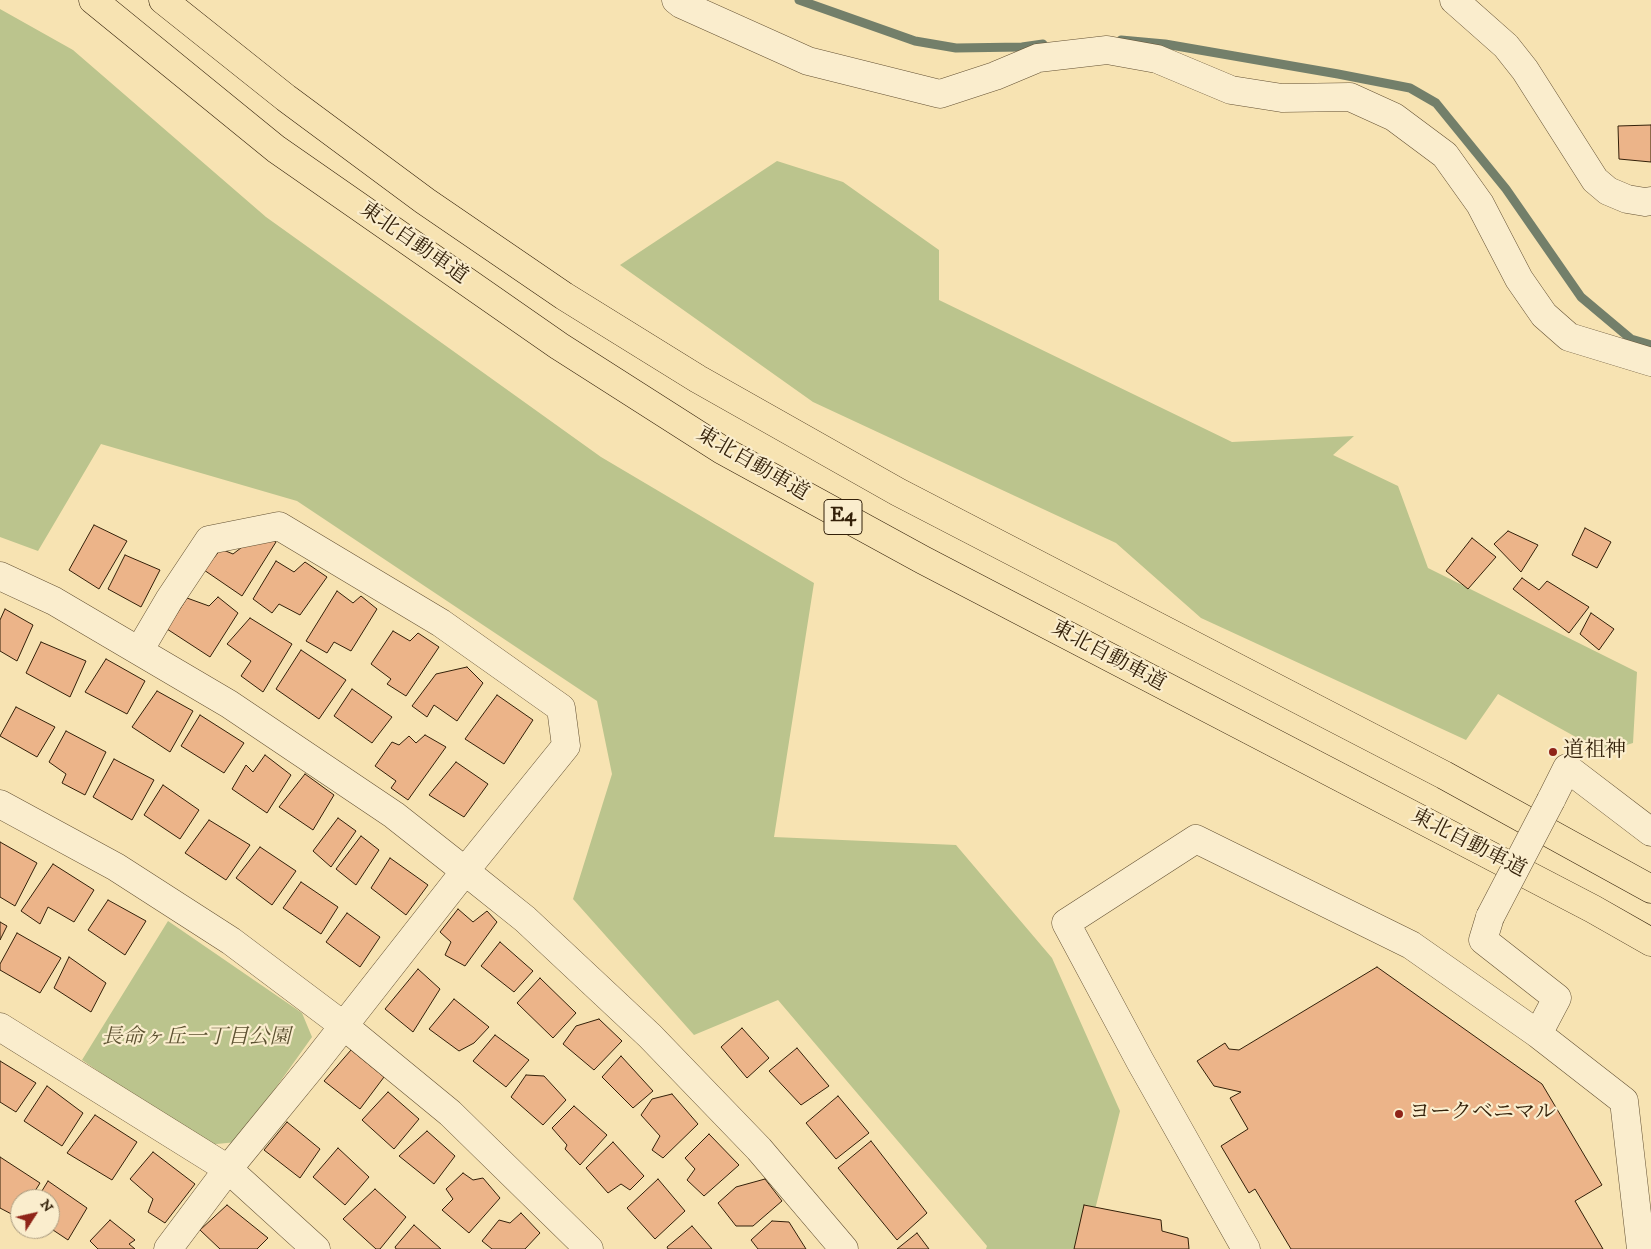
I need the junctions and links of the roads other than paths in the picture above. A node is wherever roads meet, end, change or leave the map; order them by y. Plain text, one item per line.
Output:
1 (92, 0) edge
2 (163, 0) edge
3 (676, 0) edge
4 (1454, 0) edge
5 (1651, 201) edge
6 (1651, 362) edge
7 (0, 576) edge
8 (139, 651) junction
9 (0, 804) edge
10 (1651, 832) edge
11 (465, 871) junction
12 (1651, 889) edge
13 (1651, 942) edge
14 (344, 1026) junction
15 (0, 1027) edge
16 (1538, 1034) junction
17 (228, 1169) junction
18 (168, 1249) edge
19 (316, 1249) edge
20 (589, 1249) edge
21 (844, 1249) edge
22 (1246, 1249) edge
23 (1641, 1249) edge

1 - 13 highway, 東北自動車道 / E4
2 - 12 highway, 東北自動車道 / E4
3 - 6 street
4 - 5 street
7 - 8 street
8 - 11 street
8 - 11 street
9 - 14 street
10 - 16 street, bridge
11 - 14 street
11 - 21 street
14 - 17 street
14 - 20 street
15 - 17 street
16 - 22 street
16 - 23 street
17 - 18 street
17 - 19 street

